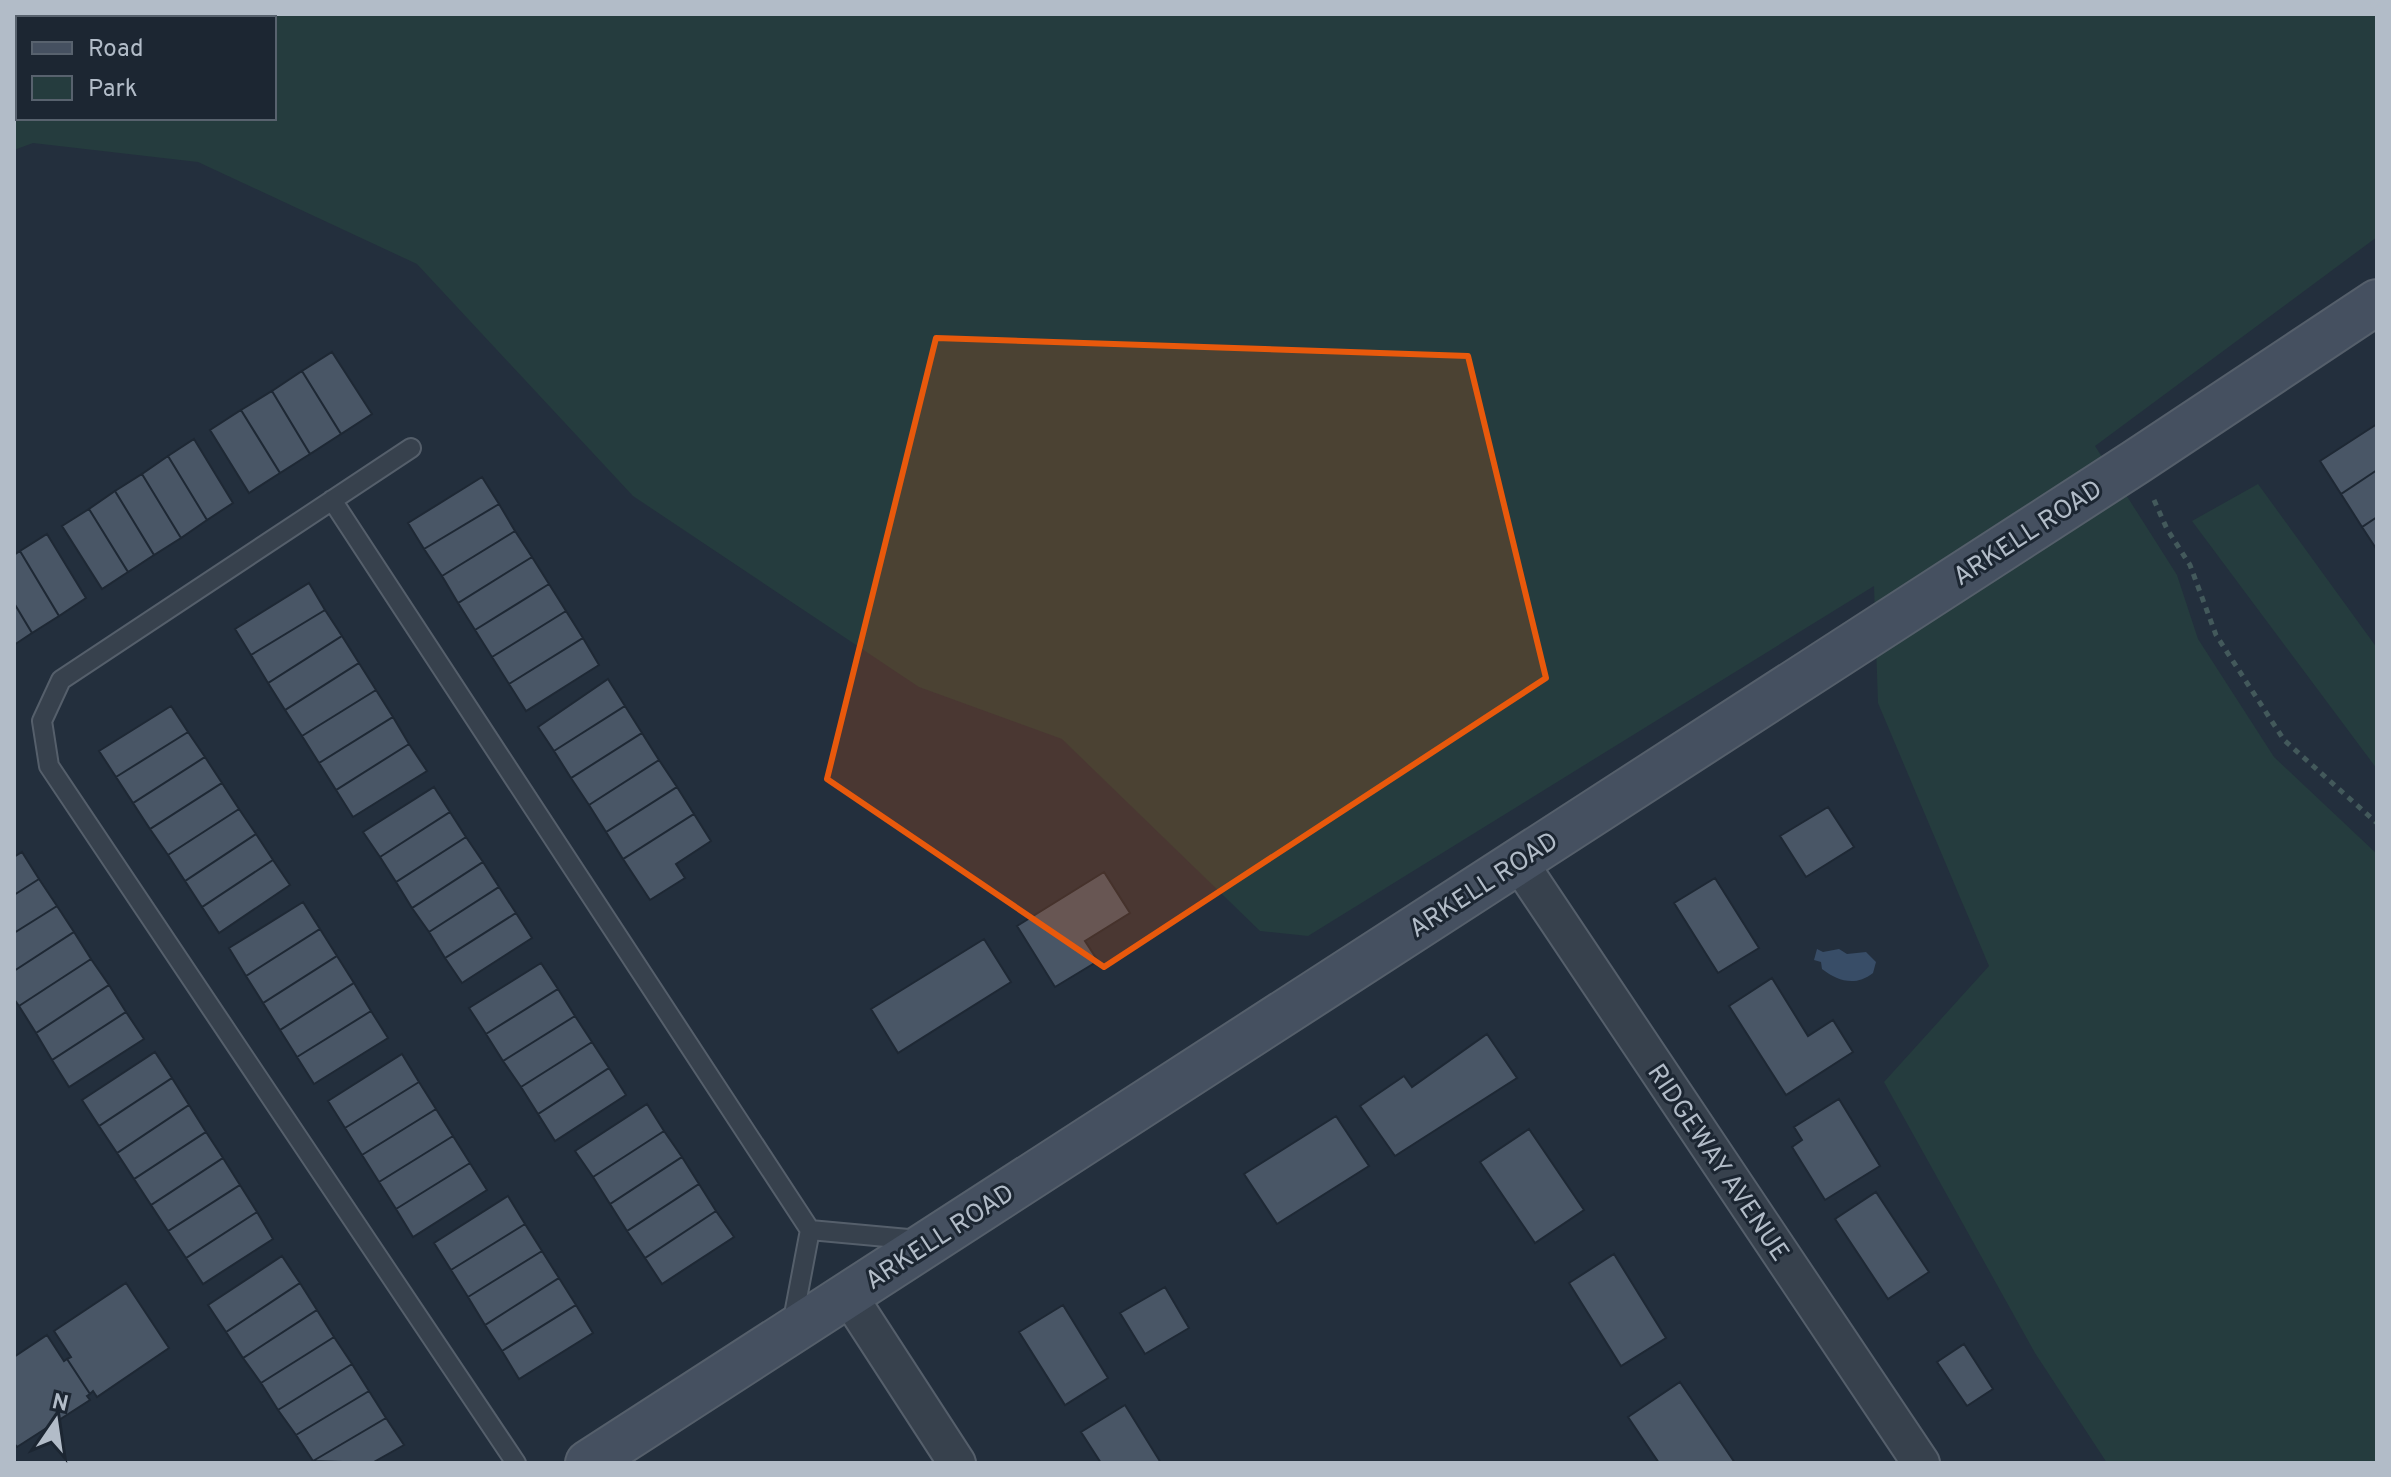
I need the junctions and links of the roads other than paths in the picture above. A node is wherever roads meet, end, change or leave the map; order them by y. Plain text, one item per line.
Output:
1 (2375, 308) edge
2 (411, 448) dead end
3 (332, 500) junction
4 (1518, 861) junction
5 (810, 1230) junction
6 (931, 1241) junction
7 (848, 1295) junction
8 (791, 1331) junction
9 (516, 1463) edge
10 (588, 1463) edge
11 (957, 1463) edge
12 (1921, 1463) edge

1 - 4 main road, ARKELL ROAD
2 - 3 lane
3 - 5 lane
3 - 9 lane
4 - 6 main road, ARKELL ROAD
4 - 12 street, RIDGEWAY AVENUE
5 - 6 lane
5 - 8 lane
6 - 7 main road, ARKELL ROAD
7 - 8 main road, ARKELL ROAD
7 - 11 street
8 - 10 main road, ARKELL ROAD

